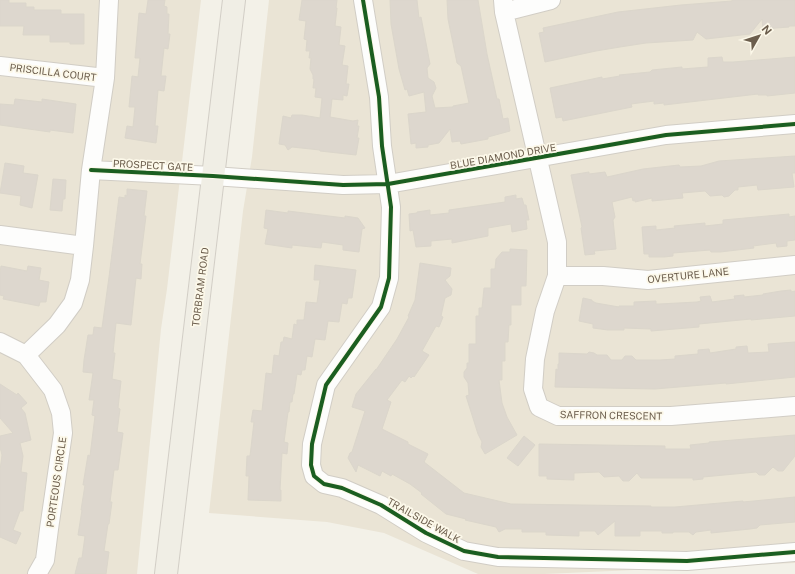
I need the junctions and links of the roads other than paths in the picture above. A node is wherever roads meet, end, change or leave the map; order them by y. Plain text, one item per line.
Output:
1 (109, 0) edge
2 (234, 0) edge
3 (363, 0) edge
4 (551, 0) edge
5 (504, 6) edge
6 (0, 66) edge
7 (105, 78) junction
8 (795, 124) edge
9 (539, 158) junction
10 (92, 170) junction
11 (213, 176) junction
12 (388, 184) junction
13 (0, 235) edge
14 (84, 246) junction
15 (795, 265) edge
16 (557, 276) junction
17 (0, 342) edge
18 (26, 355) junction
19 (795, 406) edge
20 (795, 552) edge
21 (37, 574) edge
22 (166, 574) edge

1 - 7 street
2 - 11 main road, TORBRAM ROAD
3 - 12 street, TRAILSIDE WALK
4 - 5 street
5 - 9 street, SAFFRON CRESCENT
6 - 7 street, PRISCILLA COURT
7 - 10 street
8 - 9 street, BLUE DIAMOND DRIVE
9 - 12 street, BLUE DIAMOND DRIVE
9 - 16 street, SAFFRON CRESCENT
10 - 11 street, PROSPECT GATE
10 - 14 street
11 - 12 street, BLUE DIAMOND DRIVE
11 - 22 main road, TORBRAM ROAD
12 - 20 street, TRAILSIDE WALK
13 - 14 street
14 - 18 street
15 - 16 street, OVERTURE LANE
16 - 19 street, SAFFRON CRESCENT
17 - 18 street, PORTEOUS CIRCLE
18 - 21 street, PORTEOUS CIRCLE

